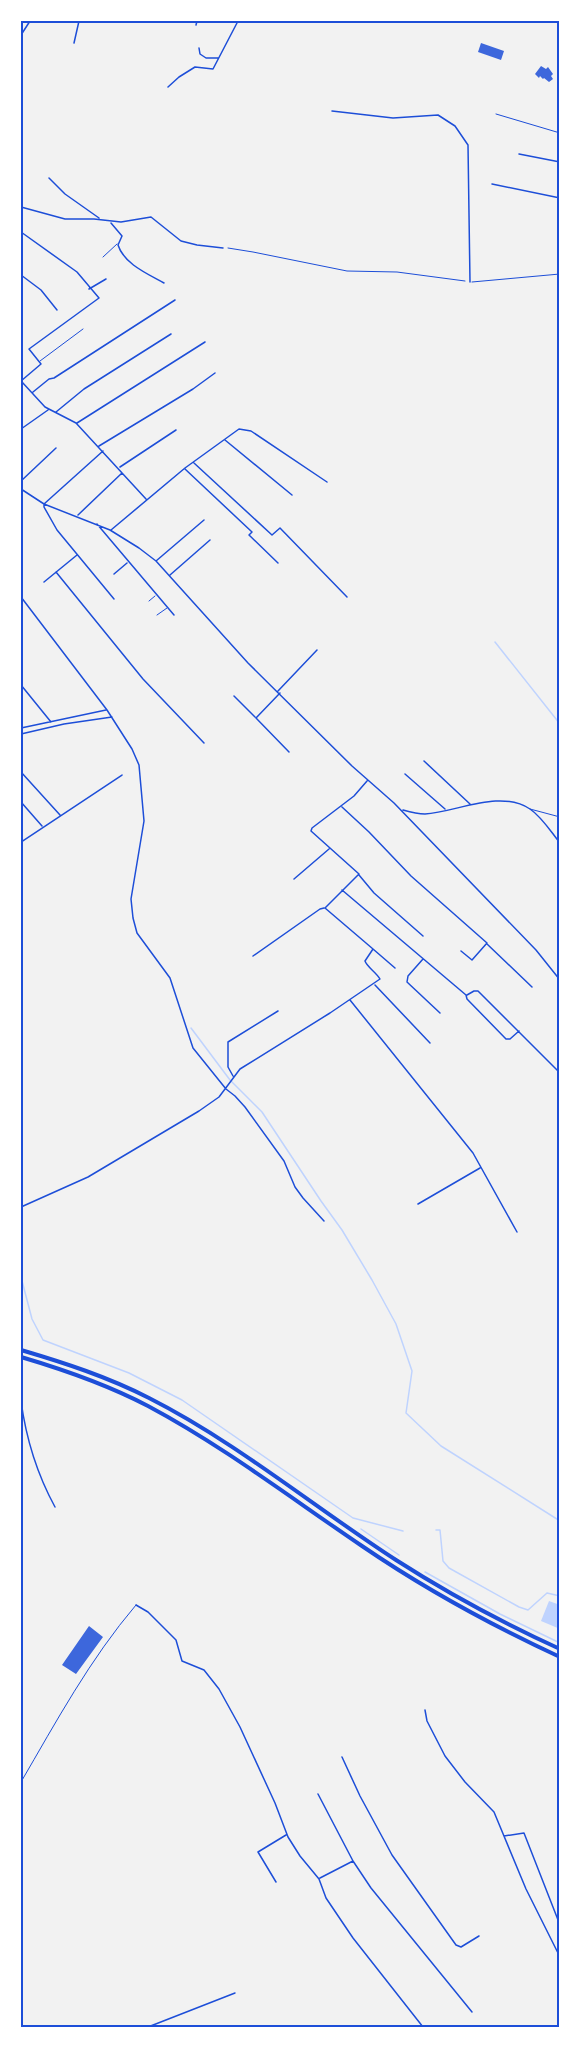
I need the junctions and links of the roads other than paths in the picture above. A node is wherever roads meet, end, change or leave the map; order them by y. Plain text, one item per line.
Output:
1 (30, 21) edge
2 (79, 21) edge
3 (196, 21) edge
4 (238, 21) edge
5 (196, 25) dead end
6 (21, 35) edge
7 (74, 43) dead end
8 (199, 48) dead end
9 (219, 57) junction
10 (168, 87) dead end
11 (332, 111) dead end
12 (496, 114) dead end
13 (560, 134) edge
14 (519, 154) dead end
15 (560, 162) edge
16 (49, 178) dead end
17 (492, 184) dead end
18 (560, 198) edge
19 (21, 207) edge
20 (101, 219) junction
21 (110, 221) junction
22 (21, 232) edge
23 (119, 243) junction
24 (223, 248) road end
25 (103, 257) dead end
26 (21, 274) edge
27 (560, 274) edge
28 (106, 279) dead end
29 (470, 282) joint
30 (164, 283) dead end
31 (89, 289) junction
32 (175, 300) dead end
33 (57, 310) dead end
34 (83, 329) dead end
35 (171, 334) dead end
36 (205, 342) dead end
37 (40, 362) junction
38 (215, 373) dead end
39 (21, 381) edge
40 (32, 392) junction
41 (48, 410) junction
42 (55, 413) junction
43 (76, 423) junction
44 (21, 429) edge
45 (176, 430) dead end
46 (225, 440) junction
47 (98, 446) junction
48 (56, 448) dead end
49 (103, 451) junction
50 (193, 462) junction
51 (119, 468) junction
52 (185, 468) junction
53 (124, 472) junction
54 (21, 481) edge
55 (327, 482) dead end
56 (21, 489) edge
57 (292, 495) dead end
58 (147, 499) junction
59 (44, 504) junction
60 (77, 516) junction
61 (204, 520) dead end
62 (96, 524) junction
63 (110, 530) junction
64 (210, 540) dead end
65 (78, 554) junction
66 (128, 561) junction
67 (156, 561) junction
68 (278, 562) dead end
69 (56, 573) junction
70 (114, 574) dead end
71 (170, 576) junction
72 (44, 582) dead end
73 (156, 594) junction
74 (21, 597) edge
75 (347, 597) dead end
76 (114, 599) dead end
77 (149, 601) dead end
78 (167, 608) junction
79 (157, 615) dead end
80 (174, 615) dead end
81 (317, 650) dead end
82 (21, 686) edge
83 (279, 692) junction
84 (234, 696) dead end
85 (107, 710) junction
86 (112, 717) junction
87 (70, 718) junction
88 (256, 718) junction
89 (51, 722) junction
90 (71, 723) junction
91 (21, 728) edge
92 (21, 734) edge
93 (204, 743) dead end
94 (289, 752) dead end
95 (424, 761) dead end
96 (21, 772) edge
97 (405, 774) dead end
98 (122, 776) dead end
99 (367, 780) junction
100 (21, 802) edge
101 (471, 804) junction
102 (341, 806) junction
103 (529, 808) junction
104 (446, 809) junction
105 (401, 810) junction
106 (60, 815) junction
107 (560, 817) edge
108 (43, 827) junction
109 (21, 842) edge
110 (560, 843) edge
111 (329, 848) junction
112 (359, 874) junction
113 (294, 879) dead end
114 (342, 890) junction
115 (325, 908) junction
116 (423, 936) dead end
117 (487, 943) junction
118 (373, 949) junction
119 (461, 951) dead end
120 (253, 956) dead end
121 (424, 958) junction
122 (395, 968) dead end
123 (560, 980) edge
124 (374, 984) junction
125 (532, 987) dead end
126 (466, 995) junction
127 (350, 1000) junction
128 (278, 1011) dead end
129 (440, 1013) dead end
130 (519, 1031) junction
131 (430, 1043) dead end
132 (560, 1073) edge
133 (233, 1078) junction
134 (226, 1089) junction
135 (481, 1167) junction
136 (418, 1204) dead end
137 (21, 1207) edge
138 (324, 1221) dead end
139 (517, 1232) dead end
140 (21, 1350) edge
141 (21, 1357) edge
142 (21, 1401) edge
143 (55, 1507) dead end
144 (136, 1605) joint
145 (560, 1649) edge
146 (560, 1657) edge
147 (425, 1710) dead end
148 (342, 1757) dead end
149 (21, 1782) edge
150 (318, 1794) dead end
151 (288, 1835) junction
152 (504, 1836) junction
153 (353, 1861) junction
154 (319, 1879) junction
155 (276, 1882) dead end
156 (560, 1925) edge
157 (478, 1936) dead end
158 (560, 1958) edge
159 (235, 1993) dead end
160 (472, 2012) dead end
161 (148, 2027) edge
162 (423, 2027) edge

1 - 6 street
2 - 7 street
3 - 5 street
4 - 9 street
8 - 9 street
9 - 10 street
11 - 29 street
12 - 13 lane
14 - 15 street
16 - 20 street
17 - 18 street
19 - 20 street
20 - 21 street
21 - 23 street
21 - 24 street
22 - 31 street
23 - 25 lane
23 - 30 street
26 - 33 street
27 - 29 lane
28 - 31 street
31 - 37 street
32 - 40 street
34 - 37 lane
35 - 42 street
36 - 43 street
37 - 39 street
38 - 47 street
39 - 40 street
40 - 41 street
41 - 42 street
41 - 44 street
42 - 43 street
43 - 47 street
45 - 51 street
46 - 50 street
46 - 55 street
46 - 57 street
47 - 49 street
48 - 54 street
49 - 51 street
49 - 59 street
50 - 52 street
50 - 75 street
51 - 53 street
52 - 58 street
52 - 68 street
53 - 58 street
53 - 60 street
56 - 59 street
58 - 63 street
59 - 60 street
59 - 65 street
60 - 62 street
61 - 67 street
62 - 63 street
62 - 66 street
63 - 67 street
64 - 71 street
65 - 69 street
65 - 76 street
66 - 70 street
66 - 73 street
67 - 71 street
69 - 72 street
69 - 93 street
71 - 83 street
73 - 77 lane
73 - 78 street
74 - 85 street
78 - 79 lane
78 - 80 street
81 - 83 street
82 - 89 street
83 - 88 street
83 - 99 street
84 - 88 street
85 - 86 street
85 - 87 street
86 - 90 street
86 - 134 street
87 - 89 street
87 - 90 street
88 - 94 street
89 - 91 street
90 - 92 street
95 - 101 street
96 - 106 street
97 - 104 street
98 - 106 street
99 - 102 street
99 - 105 street
100 - 108 street
101 - 103 street
101 - 104 street
102 - 111 street
102 - 117 street
103 - 107 lane
103 - 110 street
104 - 105 street
105 - 123 street
106 - 108 street
108 - 109 street
111 - 112 street
111 - 113 street
112 - 114 street
112 - 116 street
114 - 115 street
114 - 121 street
115 - 118 street
115 - 120 street
117 - 119 street
117 - 125 street
118 - 122 street
118 - 124 street
121 - 126 street
121 - 129 street
124 - 127 street
124 - 131 street
126 - 130 street
126 - 130 street
127 - 133 street
127 - 135 street
128 - 133 street
130 - 132 street
133 - 134 street
134 - 137 street
134 - 138 street
135 - 136 street
135 - 139 street
140 - 145 highway
141 - 146 highway
142 - 143 street
144 - 149 lane
144 - 151 street
147 - 152 street
148 - 157 street
150 - 153 street
151 - 154 street
151 - 155 street
152 - 156 street
152 - 158 street
153 - 154 street
153 - 160 street
154 - 162 street
159 - 161 street

